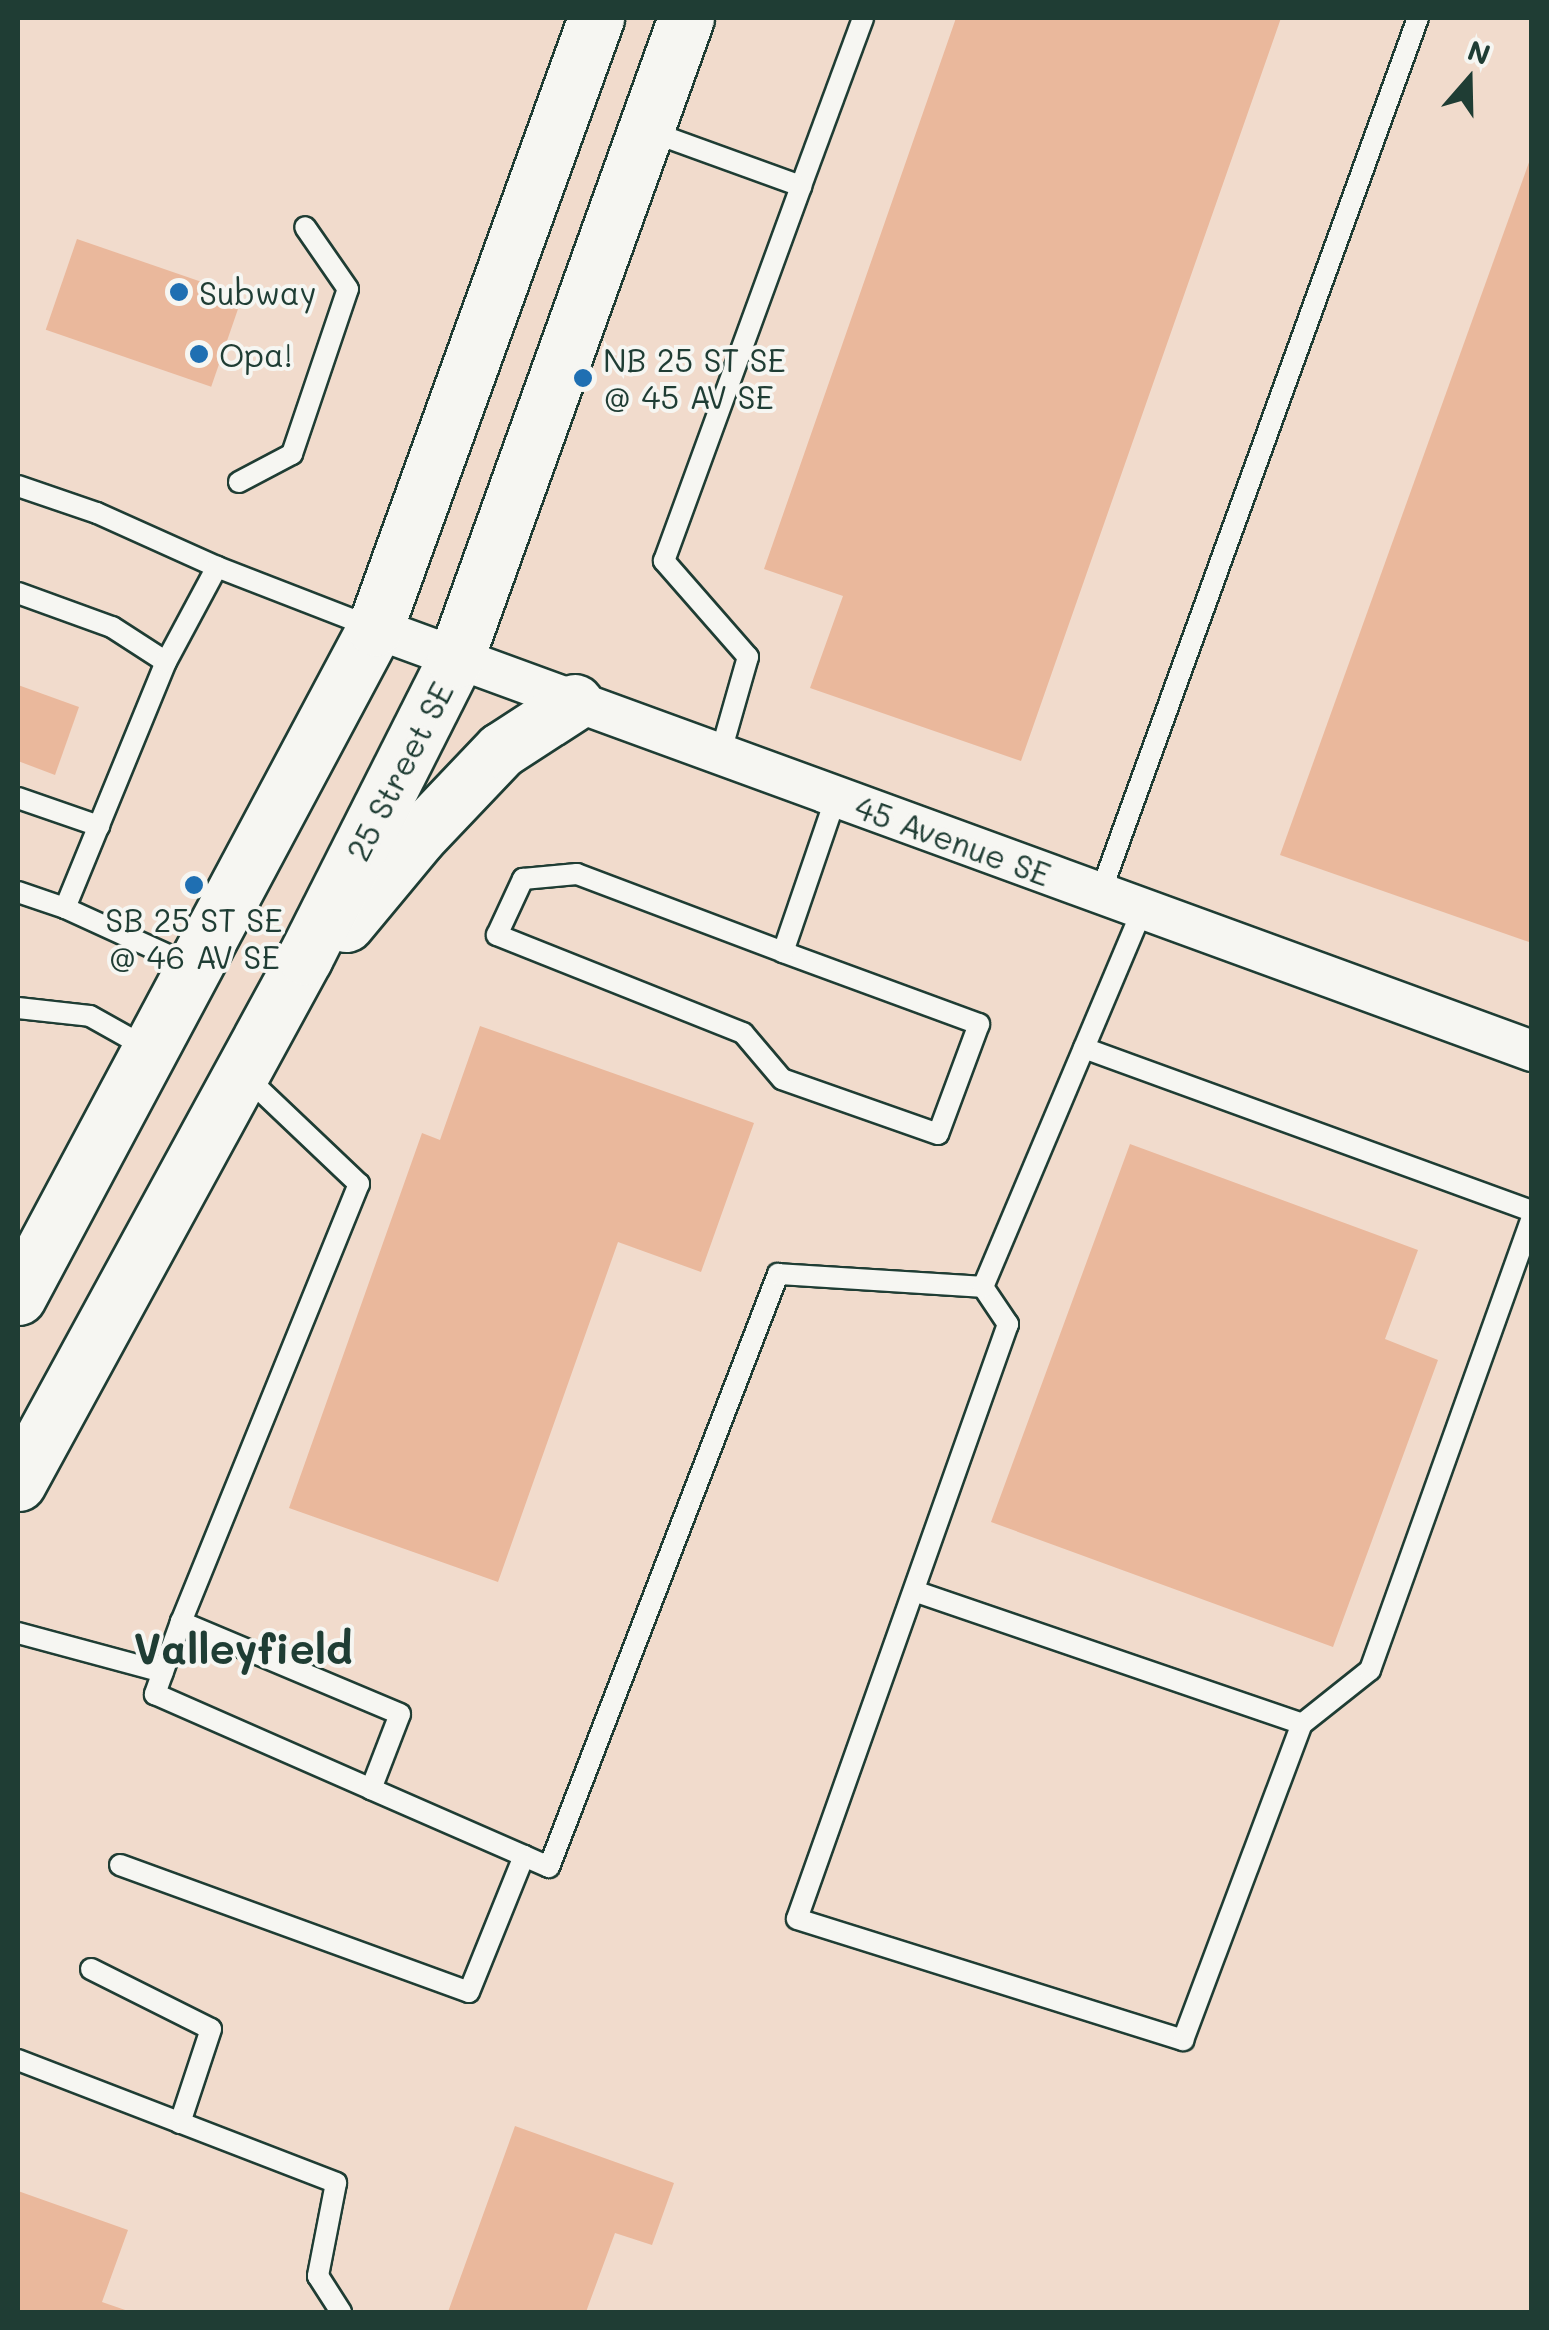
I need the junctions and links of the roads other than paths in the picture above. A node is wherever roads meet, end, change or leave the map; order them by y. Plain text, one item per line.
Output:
1 (596, 18) edge
2 (686, 18) edge
3 (864, 18) edge
4 (1418, 18) edge
5 (647, 130) junction
6 (800, 186) junction
7 (304, 227) dead end
8 (239, 482) dead end
9 (18, 486) edge
10 (217, 568) junction
11 (18, 594) edge
12 (376, 628) junction
13 (455, 660) junction
14 (166, 662) junction
15 (575, 702) junction
16 (720, 755) junction
17 (836, 797) junction
18 (18, 798) edge
19 (98, 826) junction
20 (18, 892) edge
21 (1100, 894) junction
22 (65, 908) junction
23 (1143, 909) junction
24 (783, 952) junction
25 (305, 958) junction
26 (194, 967) junction
27 (18, 1008) edge
28 (1084, 1048) junction
29 (149, 1050) junction
30 (1532, 1051) edge
31 (242, 1072) junction
32 (1532, 1214) edge
33 (983, 1287) junction
34 (18, 1297) edge
35 (32, 1423) edge
36 (18, 1482) edge
37 (914, 1591) junction
38 (181, 1622) junction
39 (18, 1633) edge
40 (163, 1672) junction
41 (1302, 1724) junction
42 (372, 1789) junction
43 (524, 1856) junction
44 (120, 1865) dead end
45 (91, 1969) dead end
46 (18, 2060) edge
47 (180, 2122) junction
48 (340, 2312) edge

1 - 12 street
2 - 5 street, 25 Street SE
3 - 6 lane
4 - 21 lane
5 - 6 lane
5 - 13 street, 25 Street SE
6 - 16 lane
7 - 8 lane
9 - 10 lane
10 - 12 lane
10 - 14 lane
11 - 14 lane
12 - 13 street, 45 Avenue SE
12 - 26 street
13 - 15 street, 45 Avenue SE
13 - 25 street, 25 Street SE
14 - 19 lane
15 - 16 street, 45 Avenue SE
15 - 25 street
16 - 17 street, 45 Avenue SE
17 - 21 street, 45 Avenue SE
17 - 24 lane
18 - 19 lane
19 - 22 lane
20 - 22 lane
21 - 23 street, 45 Avenue SE
22 - 26 lane
23 - 28 lane
23 - 30 street, 45 Avenue SE
24 - 24 lane
25 - 31 street, 25 Street SE
26 - 29 street
27 - 29 lane
28 - 32 lane
28 - 33 lane
29 - 34 street
31 - 35 street, 25 Street SE
31 - 38 lane
32 - 41 lane
33 - 37 lane
33 - 43 lane
35 - 36 street, 25 Street SE
37 - 41 lane
37 - 41 lane
38 - 40 lane
38 - 42 lane
39 - 40 lane
40 - 42 lane
42 - 43 lane
43 - 44 lane
45 - 47 lane
46 - 47 lane
47 - 48 lane

